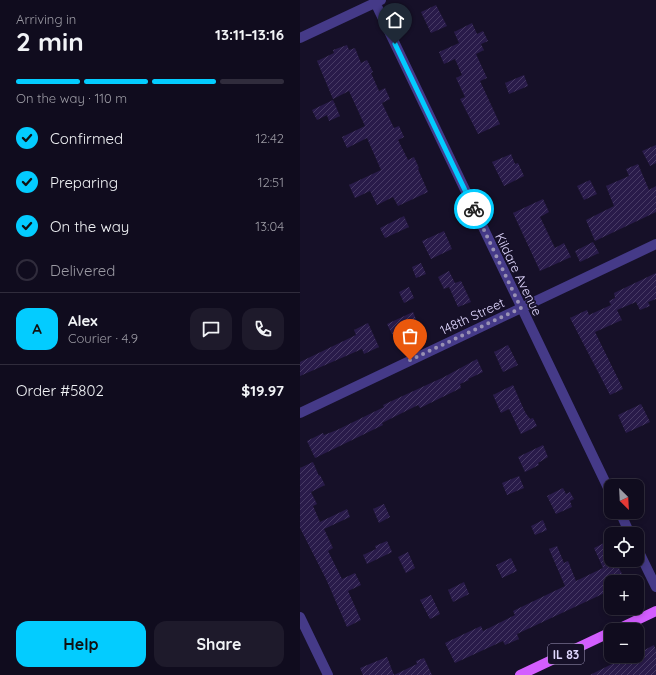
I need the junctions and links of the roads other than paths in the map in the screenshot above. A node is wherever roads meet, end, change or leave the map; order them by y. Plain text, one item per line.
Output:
1 (376, 1) edge
2 (300, 38) edge
3 (656, 244) edge
4 (521, 308) junction
5 (300, 413) edge
6 (604, 480) edge
7 (644, 562) edge
8 (656, 587) edge
9 (656, 611) edge
10 (300, 617) edge
11 (631, 623) edge
12 (604, 635) edge
13 (328, 675) edge
14 (520, 675) edge

1 - 2 street
1 - 4 street, Kildare Avenue
3 - 4 street, 148th Street
4 - 5 street, 148th Street
4 - 6 street, Kildare Avenue
7 - 8 street
9 - 11 main road
10 - 13 street
12 - 14 main road, IL 83

